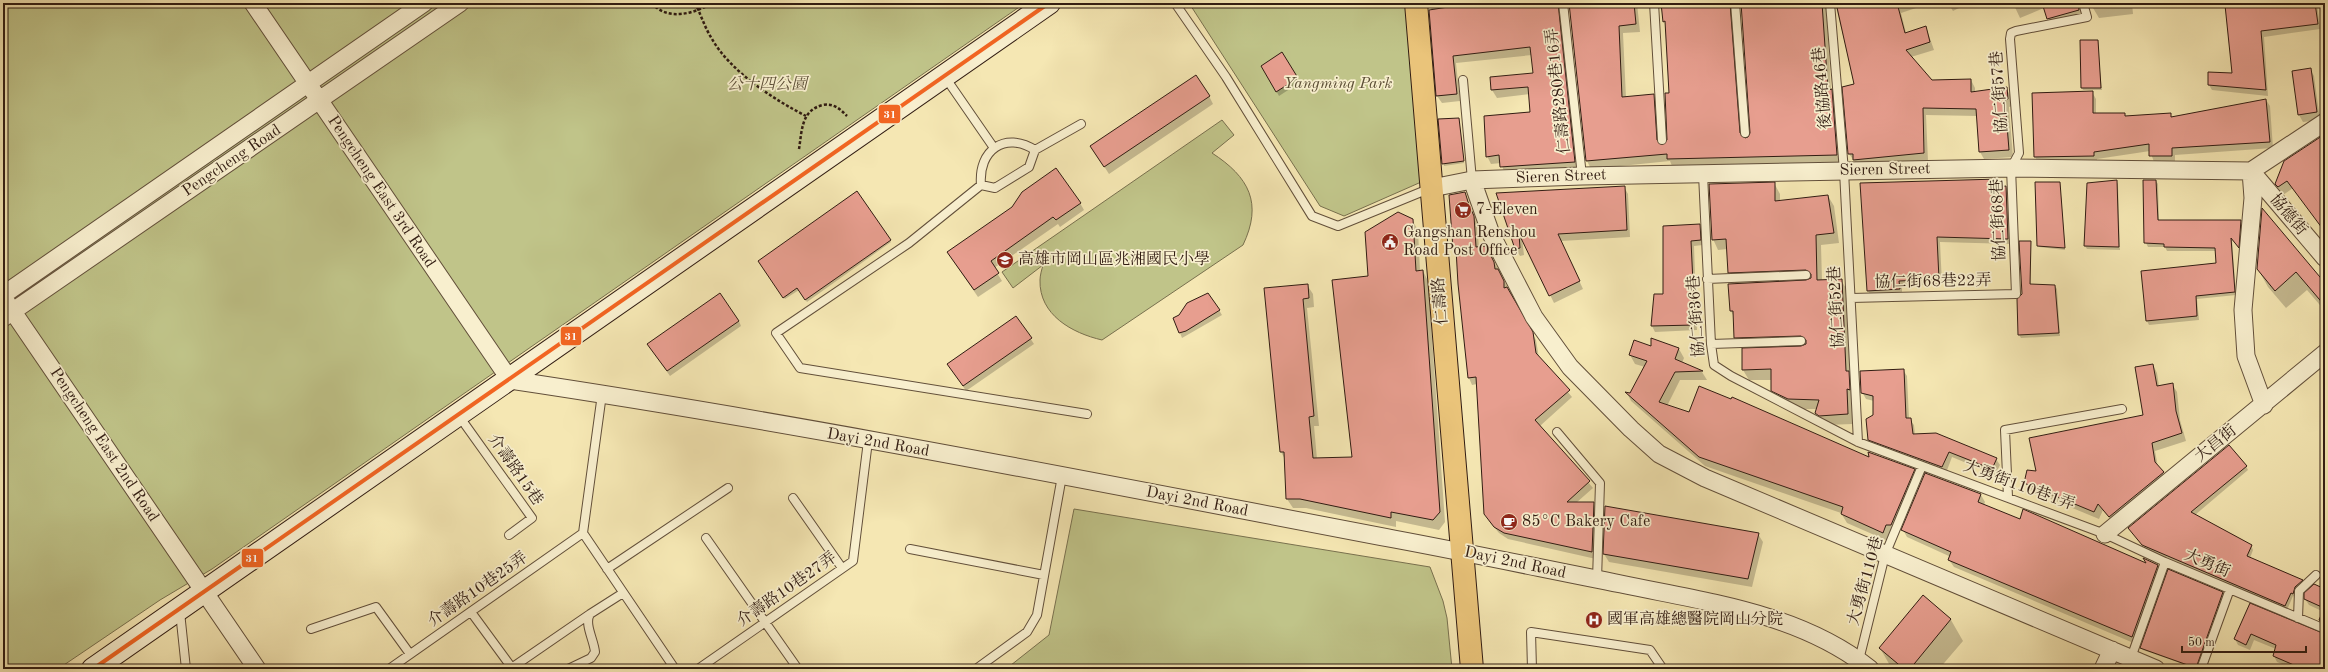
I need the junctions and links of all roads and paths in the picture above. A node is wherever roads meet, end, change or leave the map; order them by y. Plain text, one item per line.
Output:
1 (253, 3) edge
2 (424, 3) edge
3 (460, 3) edge
4 (652, 3) edge
5 (695, 3) edge
6 (712, 3) edge
7 (1049, 3) edge
8 (1175, 3) edge
9 (1416, 3) edge
10 (1564, 3) edge
11 (1654, 3) edge
12 (1735, 3) edge
13 (1830, 3) edge
14 (2083, 3) edge
15 (699, 11) junction
16 (945, 77) junction
17 (1463, 80) dead end
18 (308, 84) junction
19 (320, 101) junction
20 (806, 116) junction
21 (847, 116) dead end
22 (2325, 122) edge
23 (1081, 124) dead end
24 (1745, 133) dead end
25 (1662, 140) dead end
26 (994, 148) junction
27 (799, 149) dead end
28 (1035, 150) junction
29 (2011, 168) junction
30 (1844, 171) junction
31 (2251, 171) junction
32 (1703, 174) junction
33 (1582, 176) junction
34 (1472, 180) junction
35 (981, 185) junction
36 (1432, 188) junction
37 (2325, 258) edge
38 (1806, 275) dead end
39 (1708, 279) junction
40 (2016, 294) joint
41 (3, 296) edge
42 (1851, 298) junction
43 (8, 315) edge
44 (1801, 341) dead end
45 (1711, 344) junction
46 (2325, 353) edge
47 (510, 380) junction
48 (602, 394) junction
49 (2264, 405) junction
50 (2122, 409) dead end
51 (1087, 414) dead end
52 (458, 415) junction
53 (1557, 432) dead end
54 (868, 441) junction
55 (1858, 442) junction
56 (1922, 466) junction
57 (1062, 476) junction
58 (728, 488) dead end
59 (2008, 497) junction
60 (793, 498) dead end
61 (583, 533) junction
62 (2105, 534) junction
63 (509, 535) dead end
64 (706, 538) dead end
65 (910, 549) dead end
66 (1461, 552) junction
67 (1885, 555) junction
68 (2165, 562) junction
69 (842, 568) junction
70 (608, 569) junction
71 (1044, 574) junction
72 (2316, 575) dead end
73 (1597, 580) junction
74 (2230, 589) junction
75 (204, 592) junction
76 (623, 592) junction
77 (180, 610) junction
78 (470, 612) junction
79 (590, 614) junction
80 (2298, 618) junction
81 (765, 622) junction
82 (311, 629) dead end
83 (2325, 630) edge
84 (2112, 650) junction
85 (410, 654) junction
86 (2131, 658) junction
87 (1865, 664) edge
88 (511, 668) edge
89 (93, 669) edge
90 (186, 669) edge
91 (257, 669) edge
92 (389, 669) edge
93 (568, 669) edge
94 (676, 669) edge
95 (698, 669) edge
96 (798, 669) edge
97 (976, 669) edge
98 (1472, 669) edge
99 (1532, 669) edge
100 (1663, 669) edge
101 (2103, 669) edge
102 (2156, 669) edge
103 (2201, 669) edge

1 - 18 street, Pengcheng East 3rd Road
2 - 18 street, Pengcheng Road
3 - 19 street, Pengcheng Road
4 - 15 path
5 - 15 path
6 - 15 path
7 - 16 main road
8 - 36 lane
9 - 36 main road, 仁壽路
10 - 33 lane, 仁壽路280巷16弄
11 - 25 lane
12 - 24 lane
13 - 30 lane, 後協路46巷
14 - 29 lane, 協仁街57巷
15 - 20 path
16 - 26 lane
16 - 47 main road
17 - 34 lane
18 - 19 street, Pengcheng East 3rd Road
18 - 41 street, Pengcheng Road
19 - 43 street, Pengcheng Road
19 - 47 street, Pengcheng East 3rd Road
20 - 21 path
20 - 27 path
22 - 31 street
23 - 28 lane
26 - 28 lane
26 - 35 lane
28 - 35 lane
29 - 30 street, Sieren Street
29 - 31 street, Sieren Street
29 - 40 lane, 協仁街68巷
30 - 32 street, Sieren Street
30 - 42 lane, 協仁街52巷
31 - 37 street, 協德街
31 - 49 street
32 - 33 street, Sieren Street
32 - 39 lane, 協仁街36巷
33 - 34 street, Sieren Street
34 - 36 street, Sieren Street
34 - 67 street
35 - 51 lane
36 - 66 main road, 仁壽路
38 - 39 lane
39 - 45 lane, 協仁街36巷
40 - 42 lane, 協仁街68巷22弄
41 - 43 street, Pengcheng East 2nd Road
42 - 55 lane, 協仁街52巷
43 - 75 street, Pengcheng East 2nd Road
44 - 45 lane
45 - 55 lane, 協仁街36巷
46 - 49 street, 大昌街
47 - 48 street, Dayi 2nd Road
47 - 52 main road
48 - 54 street, Dayi 2nd Road
48 - 61 lane
49 - 62 street, 大昌街
50 - 59 lane
52 - 63 lane, 介壽路15巷
52 - 75 main road
53 - 73 lane
54 - 57 street, Dayi 2nd Road
54 - 69 lane, 介壽路10巷27弄
55 - 56 lane, 大勇街110巷1弄
56 - 59 lane, 大勇街110巷1弄
56 - 67 lane, 大勇街110巷
57 - 66 street, Dayi 2nd Road
57 - 71 lane
58 - 70 lane
59 - 62 lane, 大勇街110巷1弄
60 - 69 lane
61 - 70 lane
61 - 78 lane, 介壽路10巷25弄
62 - 68 lane, 大勇街
64 - 81 lane
65 - 71 lane
66 - 73 street, Dayi 2nd Road
66 - 98 main road, 仁壽路
67 - 84 street
67 - 87 lane, 大勇街110巷
68 - 74 lane, 大勇街
68 - 86 lane
69 - 81 lane, 介壽路10巷27弄
70 - 76 lane
71 - 97 lane
72 - 80 lane
73 - 87 street, Dayi 2nd Road
74 - 80 lane, 大勇街
74 - 103 lane
75 - 77 main road
75 - 91 street, Pengcheng East 2nd Road
76 - 79 lane
76 - 94 lane
77 - 89 main road
77 - 90 lane
78 - 85 lane, 介壽路10巷25弄
78 - 88 lane
79 - 88 lane
79 - 93 lane
80 - 83 lane, 大勇街
81 - 95 lane, 介壽路10巷27弄
81 - 96 lane
82 - 85 lane
84 - 86 street
84 - 101 street
85 - 92 lane, 介壽路10巷25弄
86 - 102 street
99 - 100 lane

